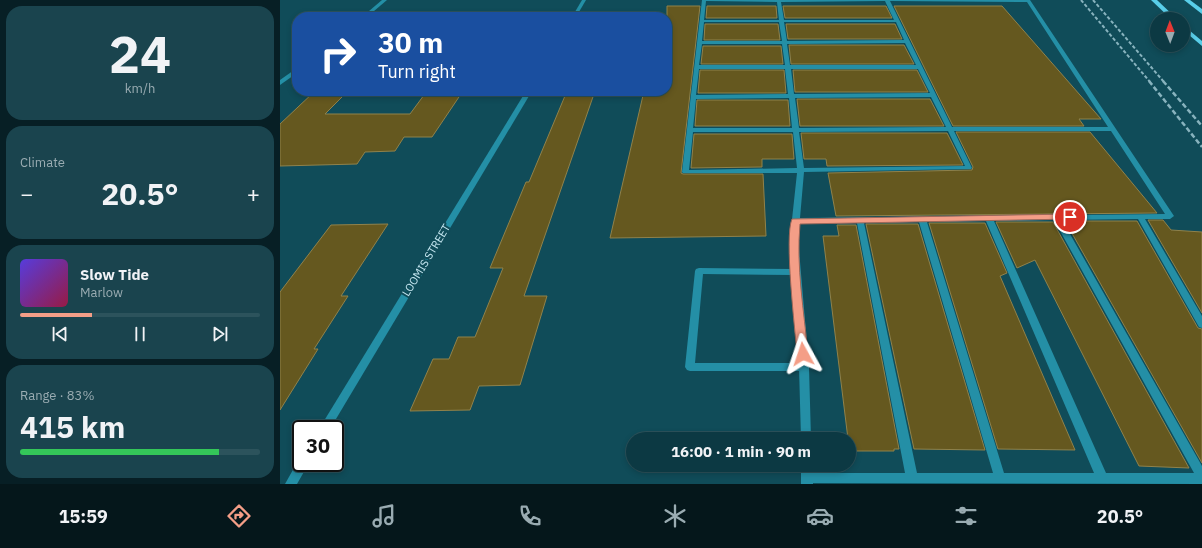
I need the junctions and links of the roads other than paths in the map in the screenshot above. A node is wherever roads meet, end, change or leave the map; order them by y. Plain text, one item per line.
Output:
1 (385, 0) edge
2 (584, 0) edge
3 (779, 0) edge
4 (887, 0) edge
5 (1154, 0) edge
6 (1187, 0) edge
7 (370, 12) edge
8 (577, 12) edge
9 (1167, 12) edge
10 (1202, 12) edge
11 (702, 21) junction
12 (782, 21) junction
13 (897, 21) junction
14 (1190, 33) edge
15 (907, 42) junction
16 (700, 43) junction
17 (784, 43) junction
18 (1202, 44) edge
19 (697, 67) junction
20 (788, 67) junction
21 (919, 67) junction
22 (292, 74) edge
23 (280, 83) edge
24 (933, 95) junction
25 (526, 96) edge
26 (791, 97) junction
27 (694, 98) junction
28 (795, 129) junction
29 (950, 129) junction
30 (1112, 129) junction
31 (690, 130) junction
32 (801, 170) junction
33 (1140, 216) junction
34 (1056, 217) junction
35 (990, 218) junction
36 (922, 219) junction
37 (860, 220) junction
38 (796, 221) junction
39 (796, 272) junction
40 (1202, 324) edge
41 (804, 368) junction
42 (329, 420) edge
43 (806, 432) edge
44 (298, 472) edge
45 (806, 472) edge
46 (1102, 478) junction
47 (1202, 478) edge
48 (912, 479) junction
49 (1000, 479) junction
50 (807, 482) edge
51 (291, 484) edge

1 - 7 street
2 - 8 street
3 - 4 street
3 - 11 street
3 - 12 street
4 - 13 street
4 - 30 street
5 - 9 main road
6 - 10 main road
11 - 12 street
11 - 16 street
12 - 13 street
12 - 17 street
13 - 15 street
14 - 18 main road
15 - 17 street
15 - 21 street
16 - 17 street
16 - 19 street
17 - 20 street
19 - 20 street
19 - 27 street
20 - 21 street
20 - 26 street
21 - 24 street
22 - 23 street
24 - 26 street
24 - 29 street
25 - 42 street, LOOMIS STREET
26 - 27 street
26 - 28 street
27 - 31 street
28 - 29 street
28 - 31 street
28 - 32 street
29 - 30 street
29 - 32 street
30 - 33 street
31 - 32 street
32 - 38 street
33 - 34 street
33 - 40 street
34 - 35 street
34 - 47 street
35 - 36 street
35 - 46 street
36 - 37 street
36 - 49 street
37 - 38 street
37 - 48 street
38 - 39 street
39 - 41 street
39 - 41 street
41 - 43 street
44 - 51 street
45 - 50 street
46 - 47 street
46 - 49 street
48 - 49 street
48 - 50 street

